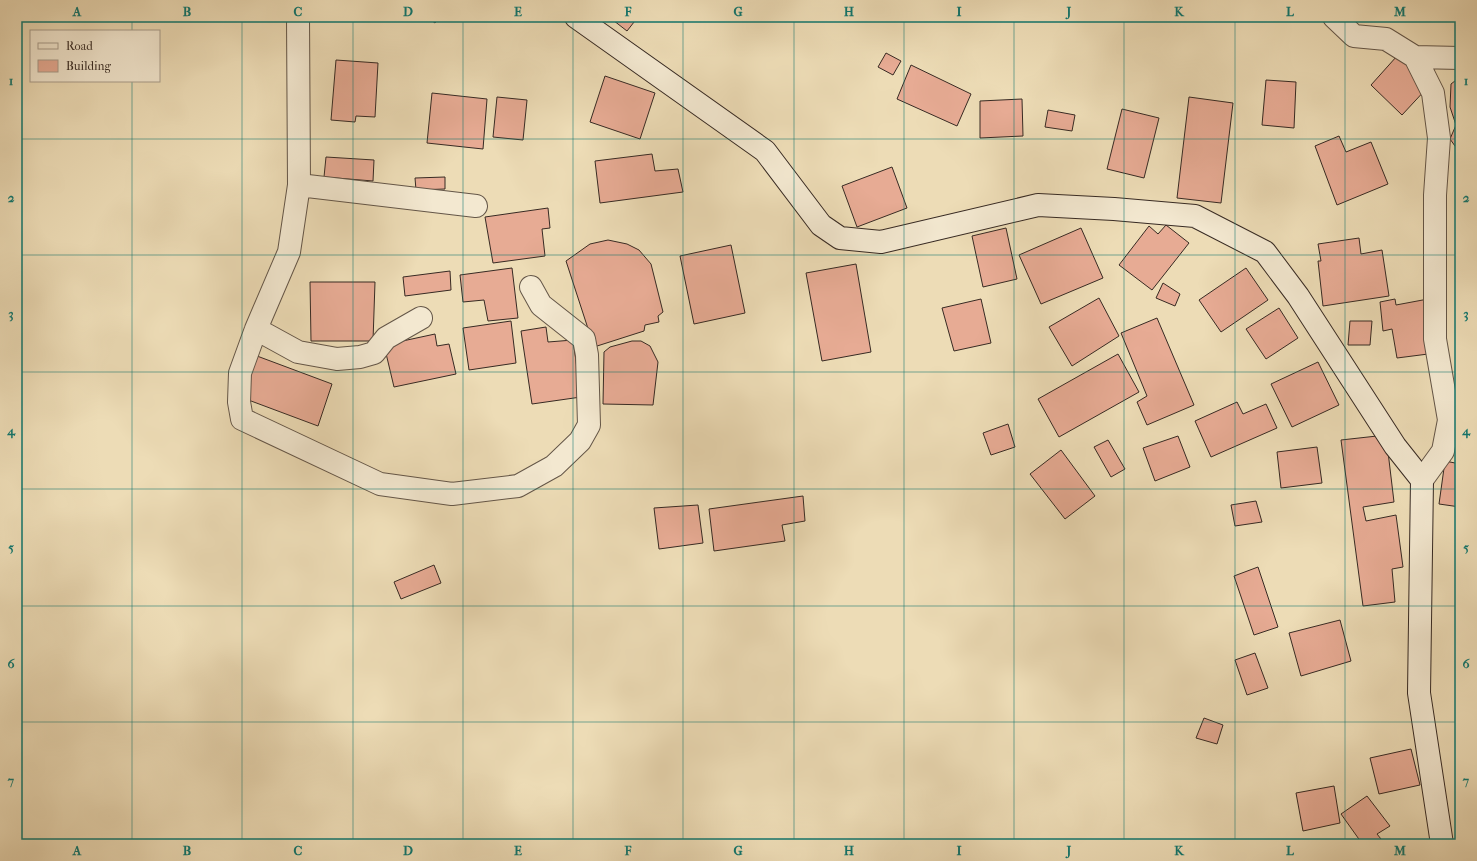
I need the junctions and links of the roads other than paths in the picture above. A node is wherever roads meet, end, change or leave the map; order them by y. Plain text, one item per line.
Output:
1 (298, 17) edge
2 (576, 17) edge
3 (1334, 17) edge
4 (1415, 57) junction
5 (1460, 58) edge
6 (299, 185) junction
7 (476, 206) dead end
8 (530, 287) dead end
9 (421, 318) dead end
10 (256, 328) junction
11 (1422, 480) junction
12 (1442, 844) edge

1 - 6 street
2 - 11 street
3 - 4 street
4 - 5 street
4 - 11 street
6 - 7 street
6 - 10 street
8 - 10 street
9 - 10 street
11 - 12 street

